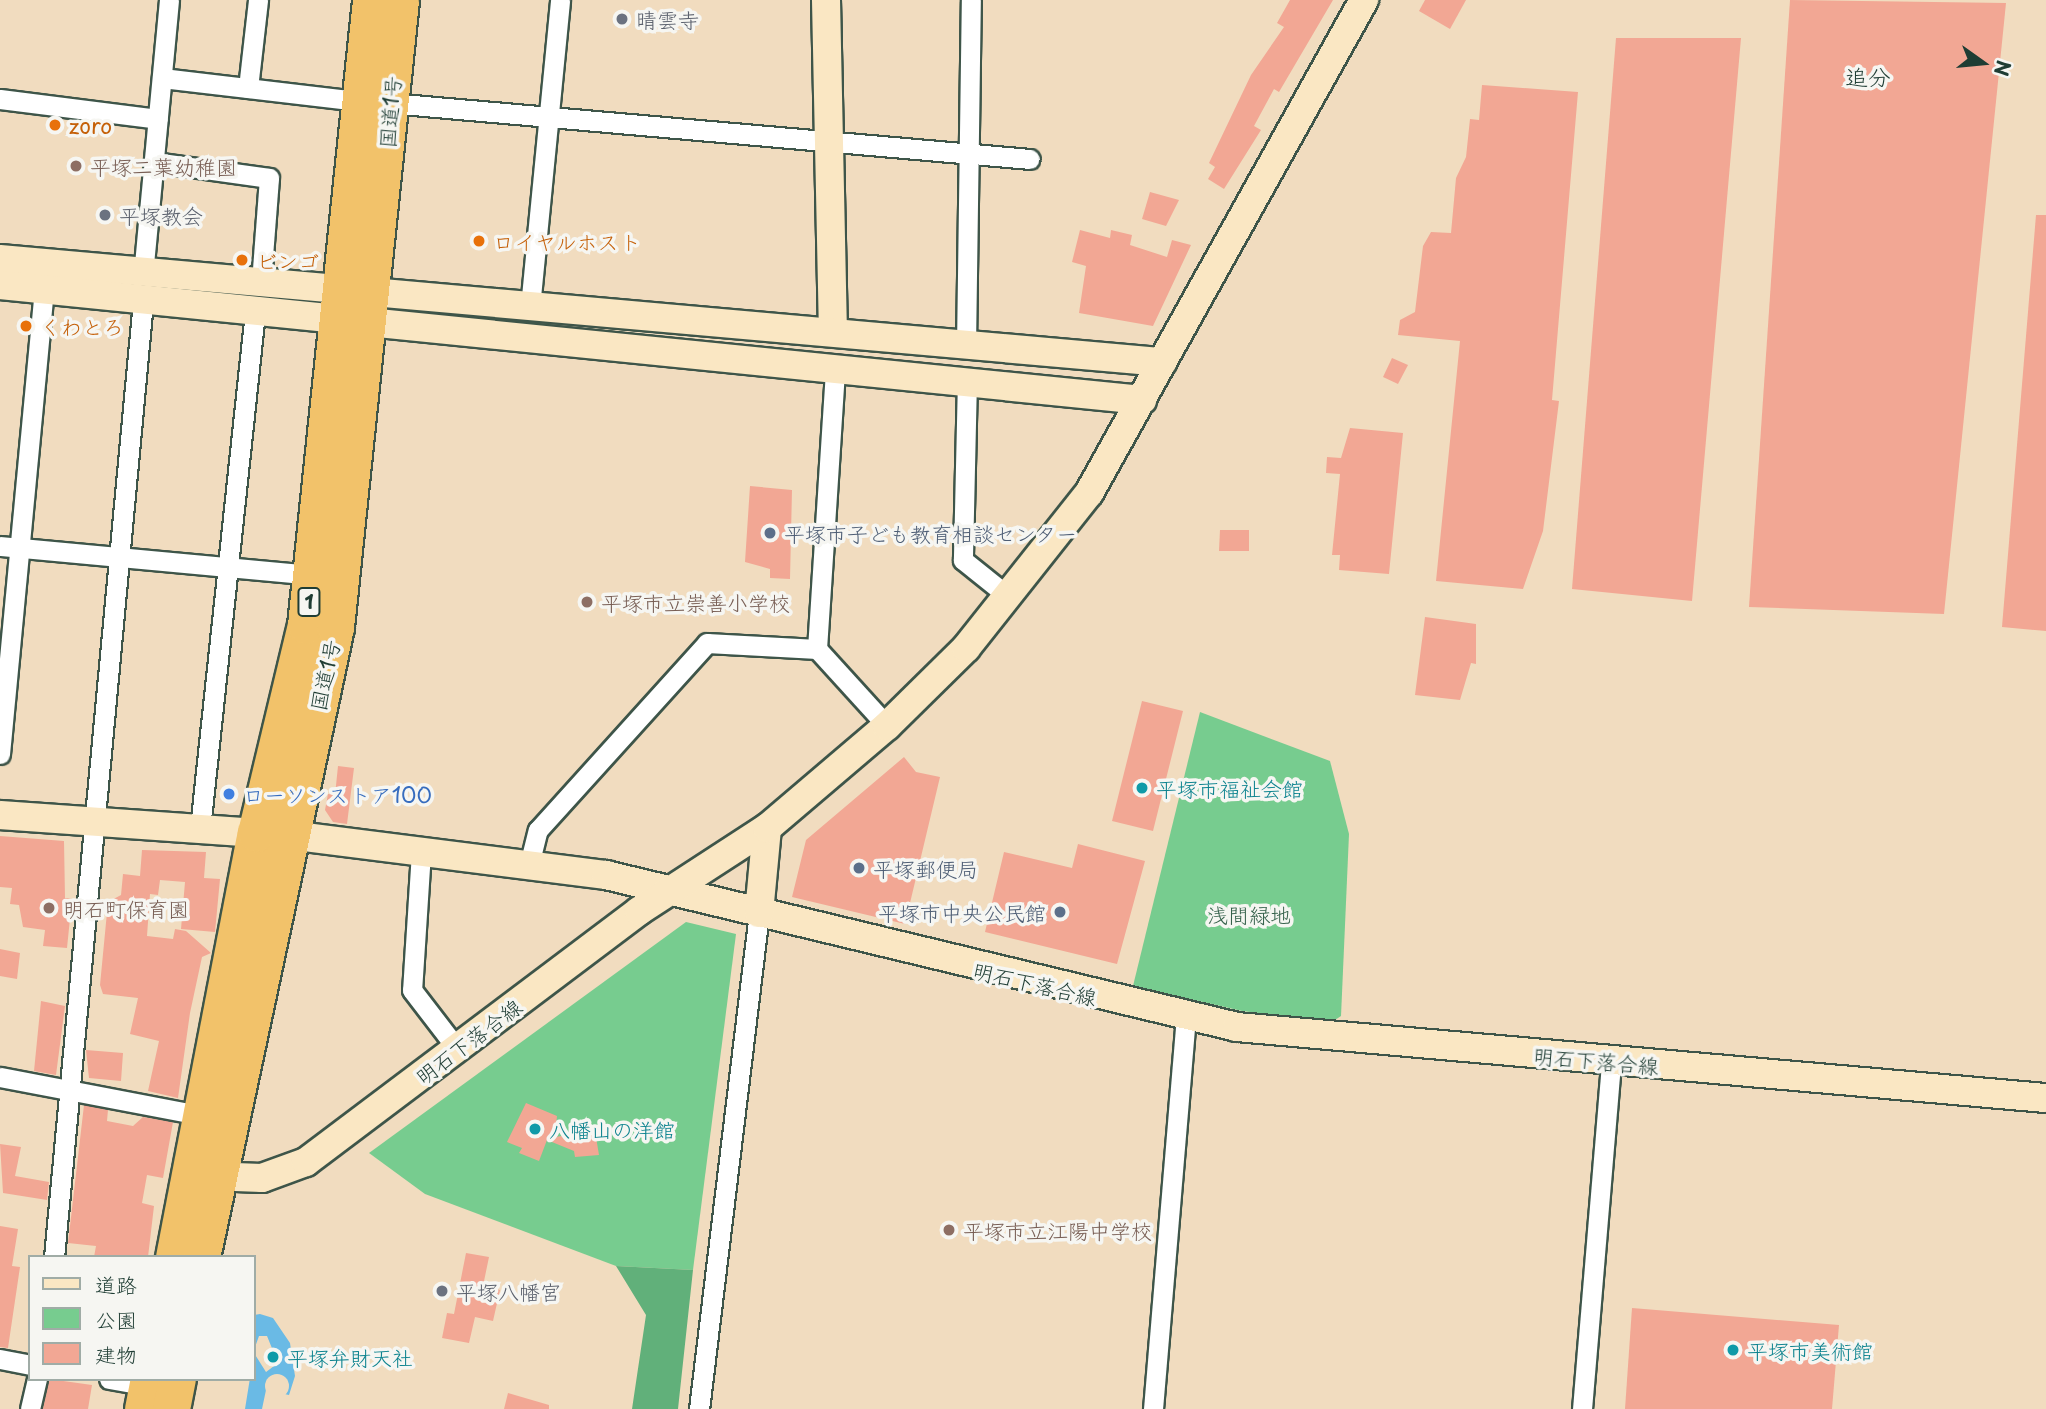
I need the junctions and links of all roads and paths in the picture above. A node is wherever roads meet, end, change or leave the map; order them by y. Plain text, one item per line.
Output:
1 (169, 0) edge
2 (258, 0) edge
3 (371, 0) edge
4 (400, 0) edge
5 (559, 0) edge
6 (826, 0) edge
7 (971, 0) edge
8 (1364, 0) edge
9 (162, 78) junction
10 (248, 88) junction
11 (0, 99) edge
12 (374, 102) junction
13 (548, 117) junction
14 (158, 119) junction
15 (831, 142) junction
16 (969, 153) junction
17 (1030, 159) dead end
18 (154, 162) junction
19 (0, 259) edge
20 (261, 283) junction
21 (0, 285) edge
22 (143, 288) junction
23 (44, 289) junction
24 (354, 305) junction
25 (530, 307) junction
26 (255, 312) junction
27 (833, 330) junction
28 (966, 347) junction
29 (1162, 362) junction
30 (835, 367) junction
31 (967, 379) junction
32 (1142, 400) junction
33 (0, 546) edge
34 (21, 548) junction
35 (118, 557) junction
36 (230, 567) junction
37 (313, 575) junction
38 (1009, 597) junction
39 (817, 649) junction
40 (887, 726) junction
41 (0, 754) edge
42 (0, 815) edge
43 (93, 820) junction
44 (200, 828) junction
45 (767, 828) junction
46 (273, 834) junction
47 (421, 852) junction
48 (529, 865) junction
49 (673, 889) junction
50 (759, 913) junction
51 (1186, 1019) junction
52 (245, 1043) junction
53 (457, 1050) junction
54 (1611, 1061) junction
55 (0, 1077) edge
56 (68, 1087) junction
57 (2046, 1098) edge
58 (200, 1115) junction
59 (217, 1175) junction
60 (54, 1255) edge
61 (174, 1255) edge
62 (184, 1255) edge
63 (201, 1255) edge
64 (0, 1359) edge
65 (28, 1365) edge
66 (37, 1381) edge
67 (117, 1381) edge
68 (158, 1392) edge
69 (30, 1409) edge
70 (698, 1409) edge
71 (1153, 1409) edge
72 (1582, 1409) edge

1 - 9 street
2 - 10 street
3 - 12 highway, 国道1号 / 1
4 - 12 highway, 国道1号 / 1
5 - 13 street
6 - 15 street
7 - 16 street
8 - 29 street
9 - 10 street
9 - 14 street
10 - 12 street
11 - 14 street
12 - 13 street
12 - 24 highway, 国道1号 / 1
13 - 15 street
13 - 25 street
14 - 18 street
15 - 16 street
15 - 27 street
16 - 17 street
16 - 28 street
18 - 20 street
18 - 22 street
19 - 22 street
20 - 22 street
20 - 24 street
21 - 23 street
22 - 23 street
22 - 26 street
22 - 35 street
23 - 34 street
24 - 25 street
24 - 26 street
24 - 30 street
24 - 37 highway, 国道1号 / 1
24 - 46 highway, 国道1号 / 1
25 - 27 street
26 - 36 street
27 - 28 street
28 - 29 street
29 - 32 street
30 - 31 street
30 - 39 street
31 - 32 street
31 - 38 street
32 - 38 street
33 - 34 street
34 - 35 street
34 - 41 street
35 - 36 street
35 - 43 street
36 - 37 street
36 - 44 street
37 - 46 highway, 国道1号 / 1
38 - 40 street
39 - 40 street
39 - 48 street
40 - 45 street
42 - 43 street
43 - 44 street
43 - 56 street
44 - 46 street
45 - 49 street
45 - 50 street
46 - 47 street
46 - 52 highway, 国道1号 / 1
46 - 58 highway, 国道1号 / 1
47 - 48 street
47 - 53 street
48 - 49 street
49 - 50 street, 明石下落合線
49 - 53 street, 明石下落合線
50 - 51 street, 明石下落合線
50 - 70 street
51 - 54 street, 明石下落合線
51 - 71 street
52 - 58 highway
52 - 59 highway, 国道1号 / 1
53 - 59 street, 明石下落合線
54 - 57 street, 明石下落合線
54 - 72 street
55 - 56 street
56 - 58 street
56 - 60 street
58 - 61 highway, 国道1号 / 1
59 - 62 street
59 - 63 highway, 国道1号 / 1
64 - 65 street
66 - 69 street
67 - 68 street

